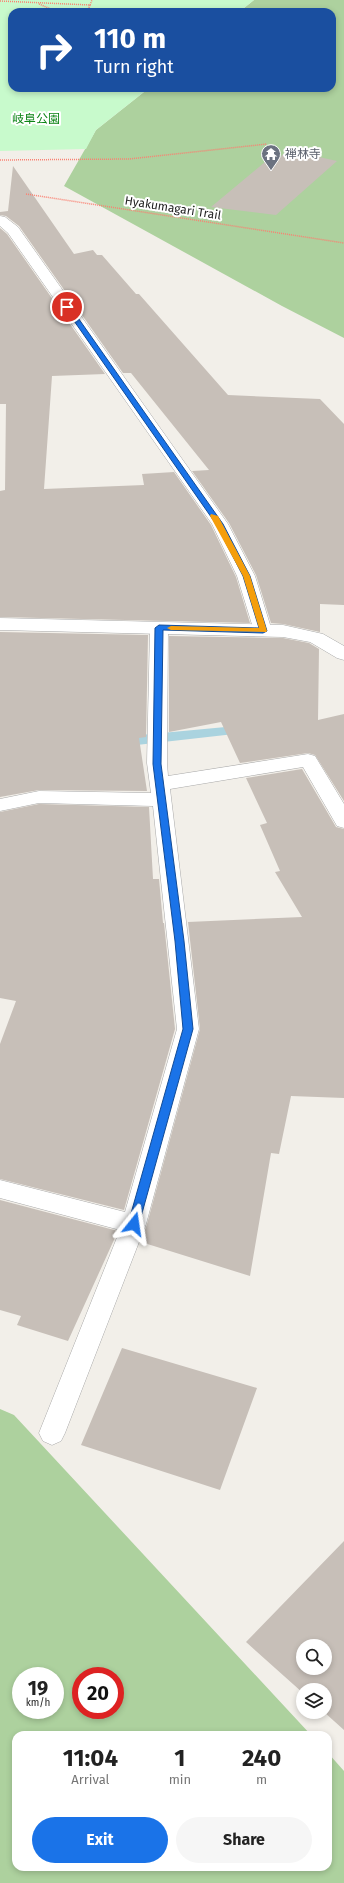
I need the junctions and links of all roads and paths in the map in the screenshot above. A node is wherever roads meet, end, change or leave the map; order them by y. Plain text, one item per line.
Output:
1 (92, 0) edge
2 (0, 1) edge
3 (37, 3) junction
4 (90, 5) junction
5 (49, 8) edge
6 (89, 8) edge
7 (267, 144) dead end
8 (0, 160) edge
9 (24, 194) dead end
10 (0, 220) edge
11 (344, 242) edge
12 (0, 624) edge
13 (159, 628) junction
14 (263, 631) junction
15 (344, 654) edge
16 (160, 792) junction
17 (0, 805) edge
18 (344, 821) edge
19 (0, 1189) edge
20 (134, 1224) junction
21 (52, 1433) dead end

1 - 4 path
2 - 3 path
3 - 4 path
3 - 5 path
4 - 6 path
7 - 8 path
9 - 11 path, Hyakumagari Trail
10 - 14 lane
12 - 13 street
13 - 14 street
13 - 16 lane
14 - 15 street
16 - 17 lane
16 - 18 lane
16 - 20 lane
19 - 20 lane
20 - 21 lane

